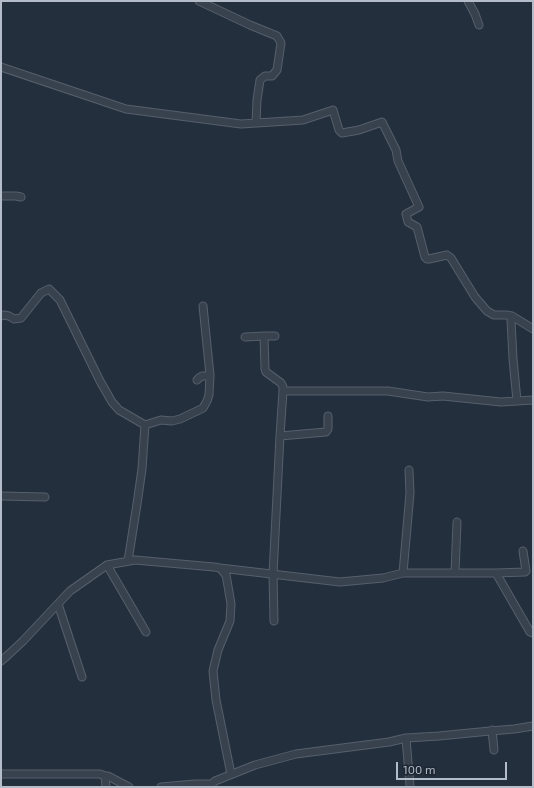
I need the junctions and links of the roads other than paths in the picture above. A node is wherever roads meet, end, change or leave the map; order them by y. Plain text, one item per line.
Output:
1 (199, 1) edge
2 (468, 1) edge
3 (479, 25) dead end
4 (1, 67) edge
5 (256, 123) junction
6 (1, 196) edge
7 (21, 197) dead end
8 (203, 306) dead end
9 (1, 316) edge
10 (511, 320) dead end
11 (533, 329) edge
12 (264, 336) junction
13 (275, 336) dead end
14 (245, 337) dead end
15 (210, 376) junction
16 (197, 380) dead end
17 (283, 391) junction
18 (533, 400) edge
19 (517, 401) junction
20 (328, 416) dead end
21 (145, 425) junction
22 (280, 436) junction
23 (409, 470) dead end
24 (1, 496) edge
25 (45, 497) dead end
26 (457, 522) dead end
27 (523, 551) dead end
28 (128, 561) junction
29 (107, 565) junction
30 (220, 568) junction
31 (403, 573) junction
32 (455, 573) junction
33 (496, 573) junction
34 (273, 574) junction
35 (58, 604) junction
36 (274, 622) dead end
37 (146, 632) dead end
38 (533, 633) edge
39 (1, 661) edge
40 (82, 677) dead end
41 (533, 726) edge
42 (492, 730) junction
43 (406, 738) junction
44 (494, 750) dead end
45 (1, 774) edge
46 (231, 774) junction
47 (105, 776) junction
48 (212, 786) edge
49 (410, 786) dead end
50 (106, 787) edge
51 (129, 787) edge
52 (161, 787) edge

1 - 5 street
2 - 3 street
4 - 5 street
5 - 11 street
6 - 7 street
8 - 15 street
9 - 21 street
10 - 19 street
12 - 13 street
12 - 14 street
12 - 17 street
15 - 16 street
15 - 21 street
17 - 19 street
17 - 22 street
18 - 19 street
20 - 22 street
21 - 28 street
22 - 34 street
23 - 31 street
24 - 25 street
26 - 32 street
27 - 33 street
28 - 29 street
28 - 30 street
29 - 35 street
29 - 37 street
30 - 34 street
30 - 46 street
31 - 32 street
31 - 34 street
32 - 33 street
33 - 38 street
34 - 36 street
35 - 39 street
35 - 40 street
41 - 42 street
42 - 43 street
42 - 44 street
43 - 46 street
43 - 49 street
45 - 47 street
46 - 48 street
47 - 50 street
47 - 51 street
48 - 52 street

